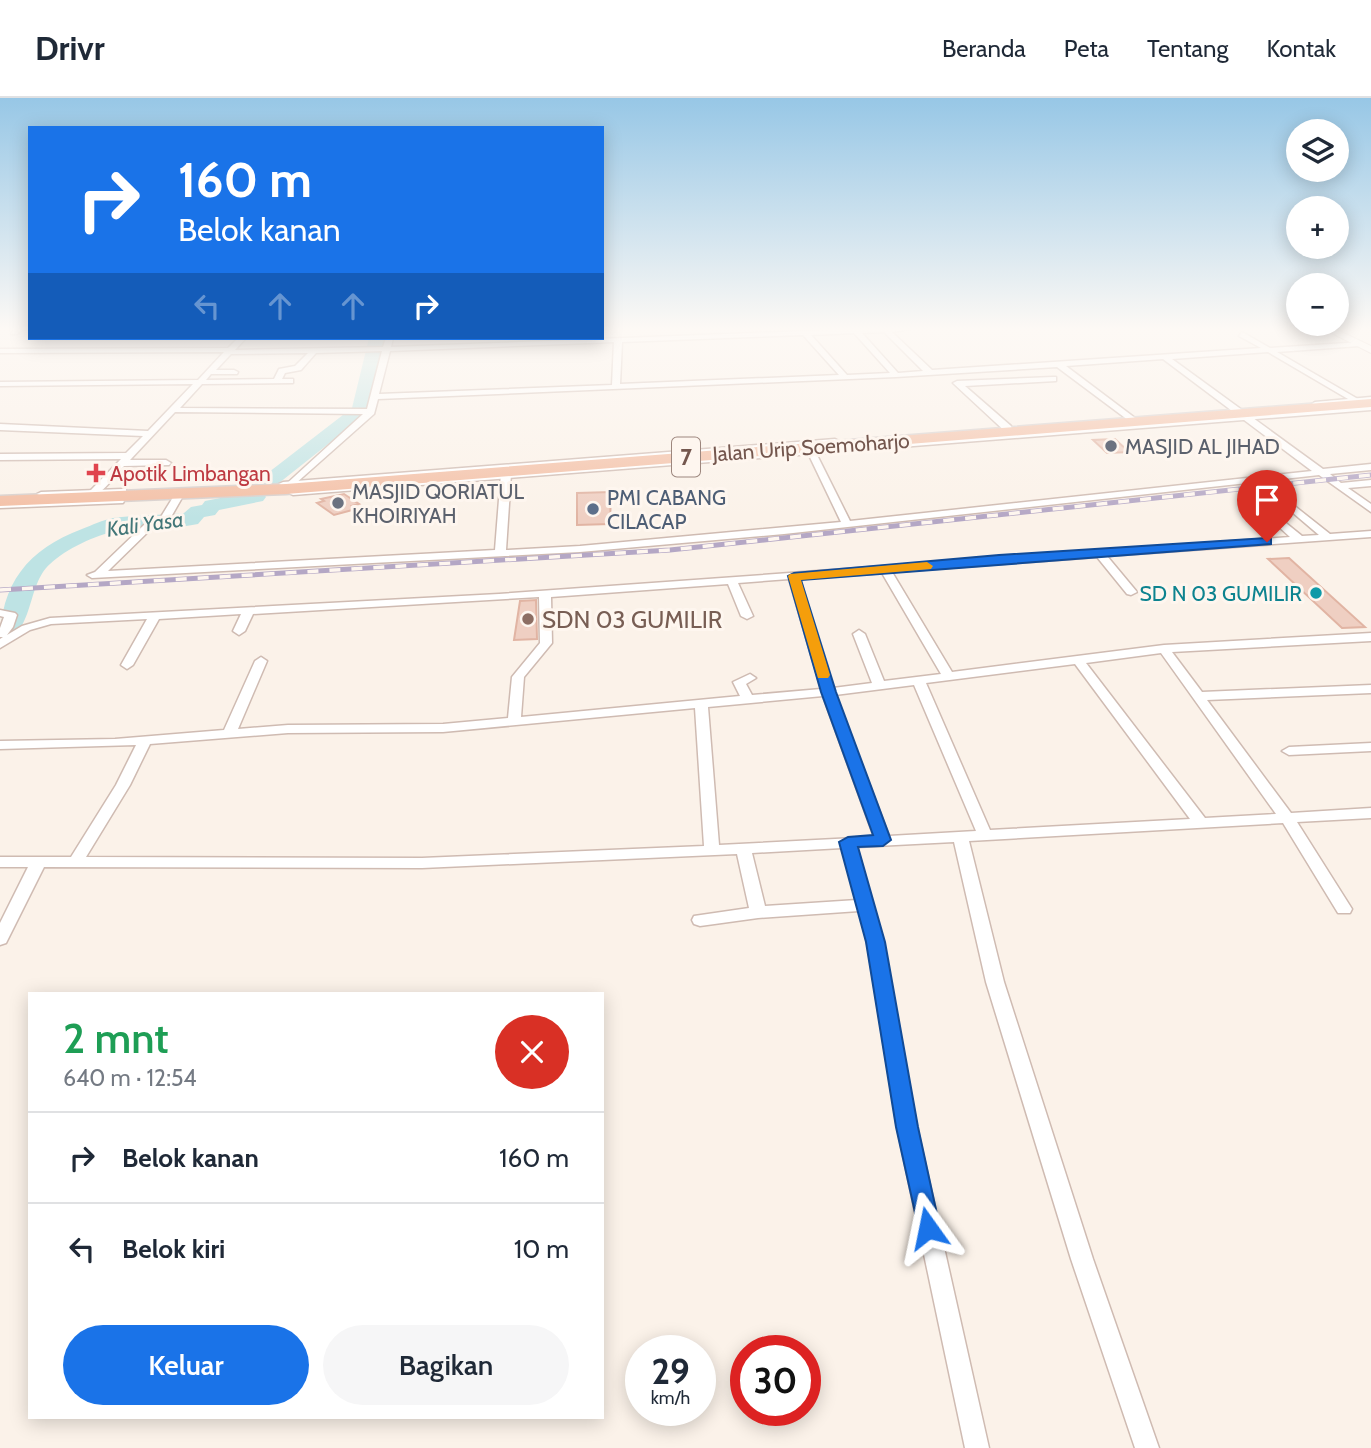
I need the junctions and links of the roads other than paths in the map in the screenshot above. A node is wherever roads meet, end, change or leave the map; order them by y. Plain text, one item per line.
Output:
1 (191, 392) edge
2 (377, 392) edge
3 (496, 392) edge
4 (969, 392) edge
5 (1096, 392) edge
6 (1213, 392) edge
7 (1347, 392) edge
8 (376, 397) junction
9 (1367, 403) edge
10 (175, 410) junction
11 (371, 412) junction
12 (1244, 415) junction
13 (1133, 421) junction
14 (0, 427) edge
15 (1009, 430) junction
16 (150, 434) junction
17 (812, 452) junction
18 (0, 457) edge
19 (123, 460) junction
20 (166, 463) dead end
21 (1371, 467) edge
22 (540, 470) junction
23 (1320, 472) junction
24 (507, 475) junction
25 (1371, 483) edge
26 (289, 486) junction
27 (1339, 486) junction
28 (89, 495) junction
29 (177, 497) junction
30 (1282, 499) dead end
31 (0, 502) edge
32 (1371, 509) edge
33 (1271, 514) dead end
34 (847, 524) junction
35 (1371, 534) edge
36 (1328, 537) junction
37 (1299, 539) junction
38 (1099, 553) junction
39 (500, 554) junction
40 (886, 570) junction
41 (794, 576) junction
42 (732, 581) junction
43 (1131, 592) dead end
44 (545, 593) junction
45 (248, 611) junction
46 (0, 613) edge
47 (155, 616) junction
48 (747, 616) dead end
49 (239, 631) dead end
50 (859, 634) dead end
51 (10, 635) edge
52 (1371, 637) edge
53 (0, 644) edge
54 (1164, 649) junction
55 (1078, 660) junction
56 (261, 661) dead end
57 (127, 665) dead end
58 (948, 676) junction
59 (750, 678) dead end
60 (918, 679) junction
61 (880, 685) junction
62 (1371, 688) edge
63 (828, 692) junction
64 (1200, 696) junction
65 (748, 699) junction
66 (701, 704) junction
67 (514, 722) junction
68 (229, 734) junction
69 (143, 744) junction
70 (0, 745) edge
71 (1371, 747) edge
72 (1289, 751) dead end
73 (1371, 813) edge
74 (1287, 818) junction
75 (1202, 823) junction
76 (985, 835) junction
77 (960, 836) junction
78 (883, 840) junction
79 (848, 842) junction
80 (743, 849) junction
81 (712, 850) junction
82 (0, 862) edge
83 (38, 863) junction
84 (75, 863) junction
85 (866, 905) junction
86 (1344, 909) dead end
87 (758, 912) junction
88 (700, 920) dead end
89 (0, 939) edge
90 (977, 1448) edge
91 (1147, 1448) edge

1 - 10 street
2 - 8 street
3 - 8 street
4 - 15 street
5 - 13 street
6 - 12 street
7 - 9 street
8 - 11 street
9 - 12 highway, Jalan Urip Soemoharjo / 7
10 - 11 street
10 - 16 street
11 - 26 street
12 - 13 highway, Jalan Urip Soemoharjo / 7
12 - 17 highway, Jalan Urip Soemoharjo / 7
12 - 23 street
13 - 15 highway, Jalan Urip Soemoharjo / 7
14 - 16 street
15 - 22 highway, Jalan Urip Soemoharjo / 7
15 - 26 street
16 - 19 street
17 - 22 highway, Jalan Urip Soemoharjo / 7
17 - 24 street
17 - 34 street
18 - 19 street
19 - 20 street
19 - 28 street
21 - 23 street
22 - 24 highway, Jalan Urip Soemoharjo / 7
22 - 26 highway, Jalan Urip Soemoharjo / 7
23 - 27 street
23 - 34 street
24 - 29 highway, Jalan Urip Soemoharjo / 7
24 - 39 street
25 - 27 street
26 - 28 highway, Jalan Urip Soemoharjo / 7
27 - 32 street
28 - 31 highway, Jalan Urip Soemoharjo / 7
29 - 31 highway, Jalan Urip Soemoharjo / 7
29 - 39 street
30 - 36 street
33 - 37 street
34 - 39 street
35 - 36 street
36 - 37 street
37 - 38 street
38 - 40 street
38 - 43 street
40 - 41 street
40 - 58 street
41 - 42 street
41 - 63 street
42 - 44 street
42 - 48 street
44 - 45 street
44 - 67 street
45 - 47 street
45 - 49 street
46 - 51 street
47 - 51 street
47 - 57 street
50 - 61 street
51 - 53 street
52 - 54 street
54 - 55 street
54 - 64 street
55 - 58 street
55 - 75 street
56 - 68 street
58 - 60 street
59 - 65 street
60 - 61 street
60 - 76 street
61 - 63 street
62 - 64 street
63 - 65 street
63 - 78 street
64 - 74 street
65 - 66 street
66 - 67 street
66 - 81 street
67 - 68 street
68 - 69 street
69 - 70 street
69 - 84 street
71 - 72 street
73 - 74 street
74 - 75 street
74 - 86 street
75 - 76 street
76 - 77 street
77 - 78 street
77 - 91 street
78 - 79 street
79 - 80 street
79 - 85 street
80 - 81 street
80 - 87 street
81 - 84 street
82 - 83 street
83 - 84 street
83 - 89 street
85 - 87 street
85 - 90 street
87 - 88 street

